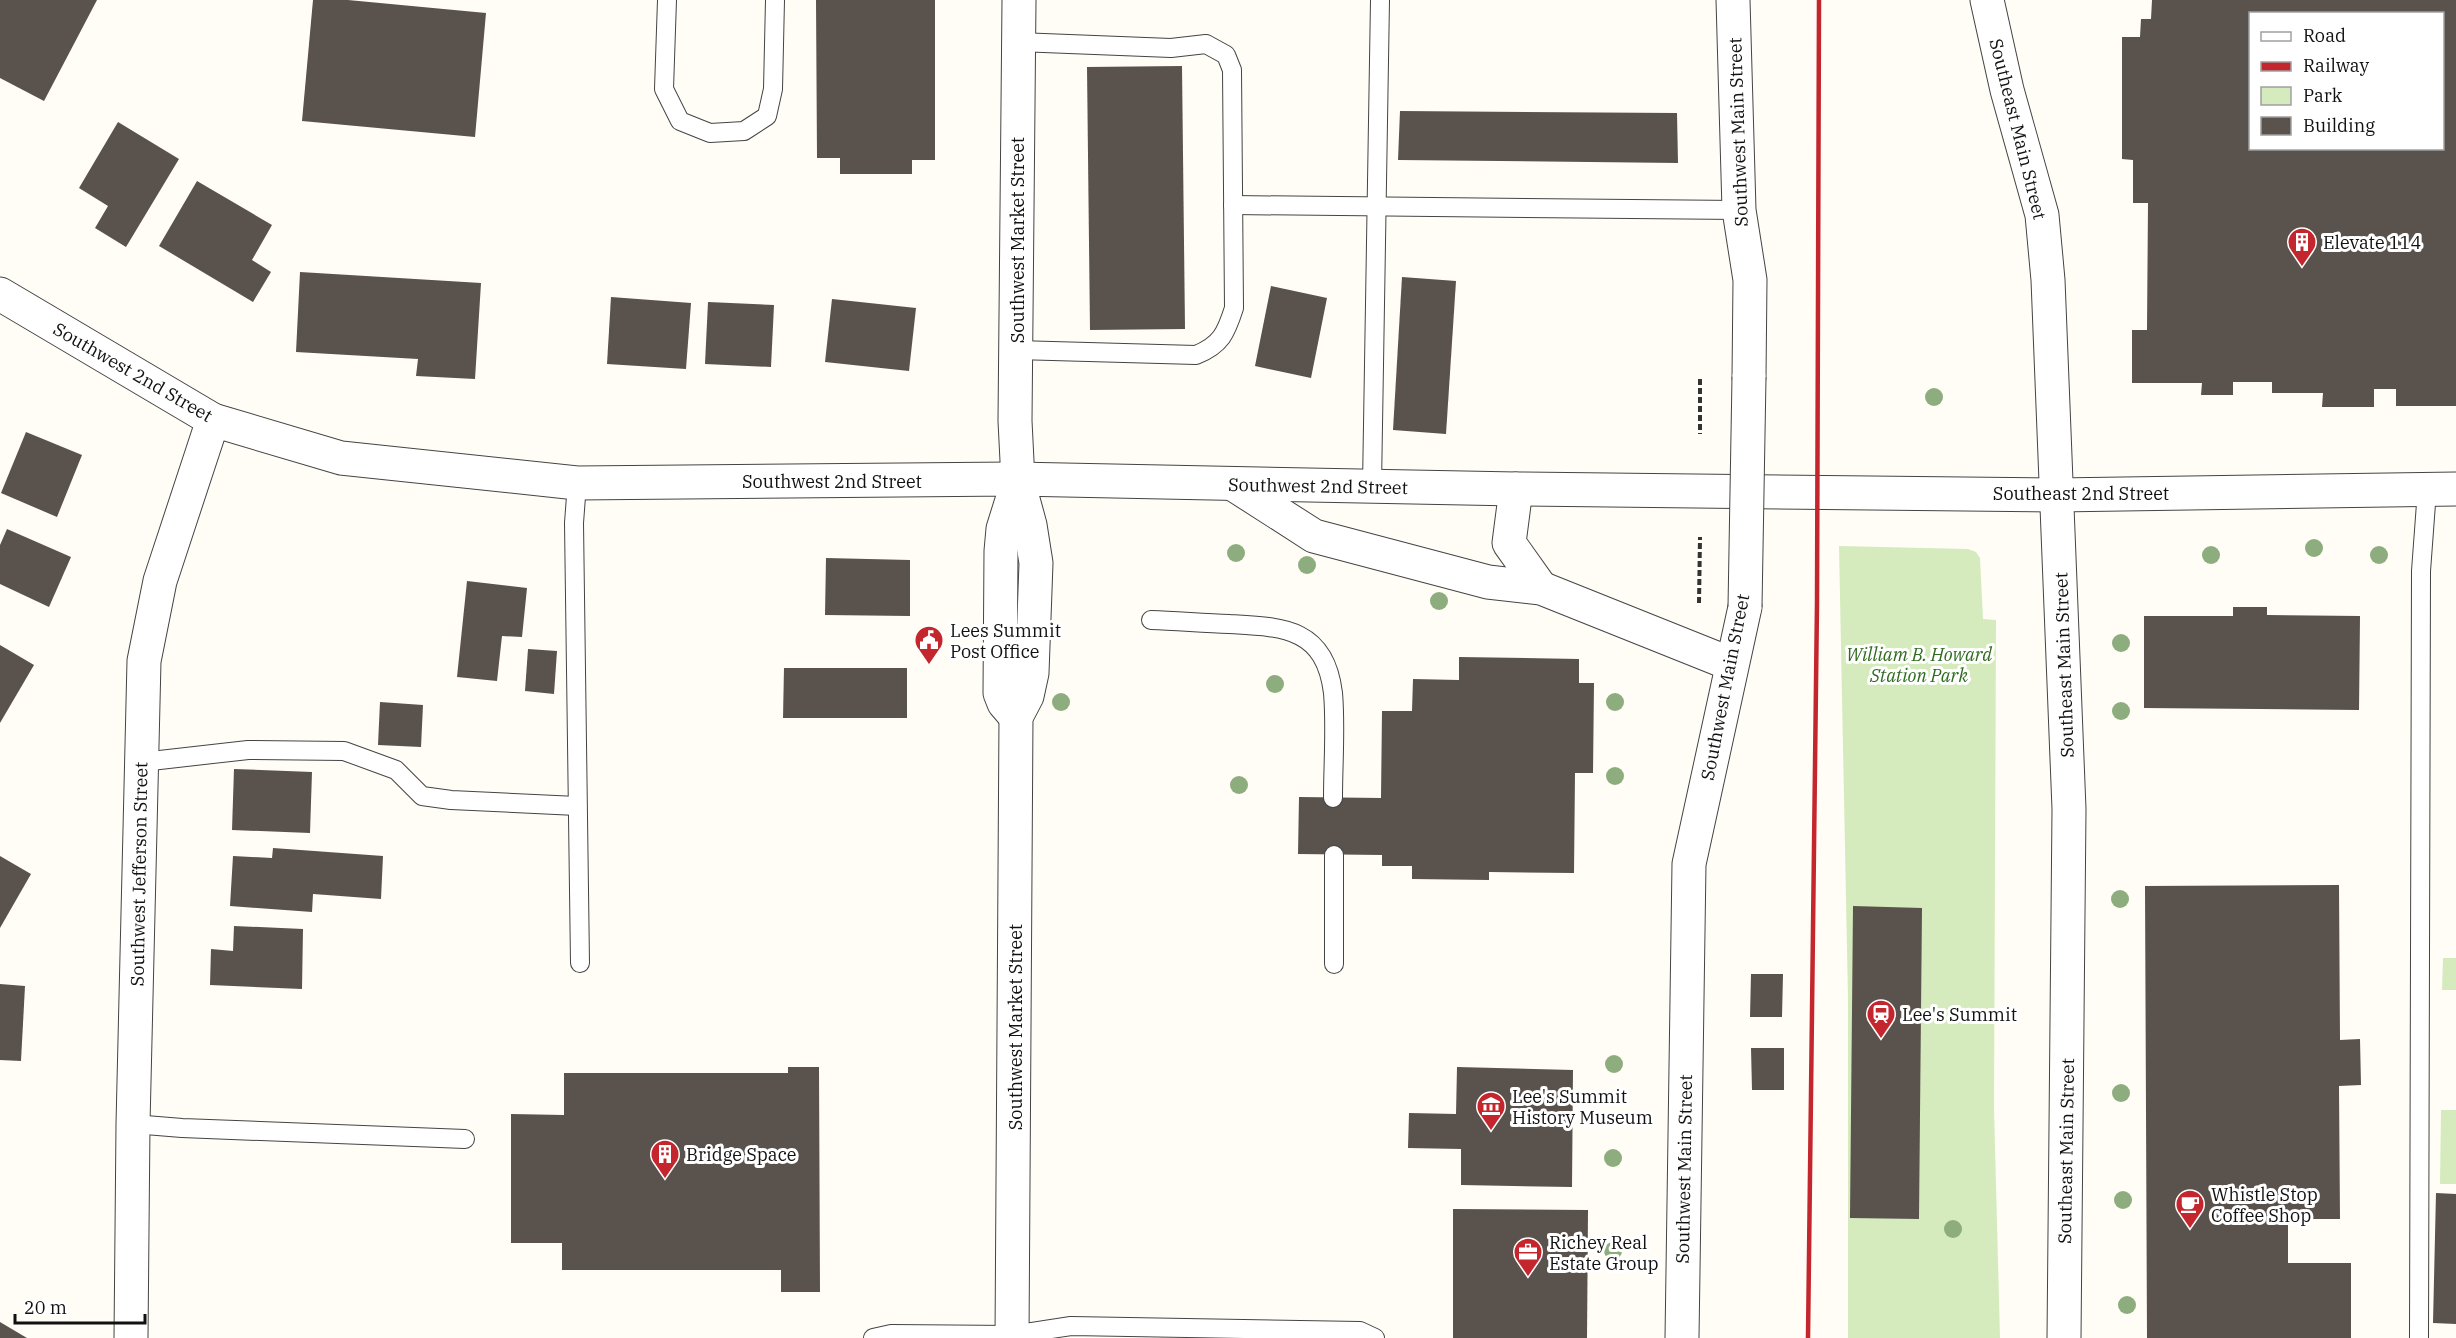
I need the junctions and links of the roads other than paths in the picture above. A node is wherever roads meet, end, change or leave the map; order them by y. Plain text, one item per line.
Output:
1 (668, 0) edge
2 (774, 0) edge
3 (1019, 0) edge
4 (1380, 0) edge
5 (1733, 0) edge
6 (1987, 0) edge
7 (1018, 42) junction
8 (1233, 205) junction
9 (1377, 207) junction
10 (1739, 210) junction
11 (0, 294) edge
12 (1016, 350) junction
13 (213, 420) junction
14 (1018, 481) junction
15 (577, 483) junction
16 (1233, 484) junction
17 (1372, 486) junction
18 (1516, 489) junction
19 (2441, 490) edge
20 (1706, 491) joint
21 (2057, 495) junction
22 (1541, 588) junction
23 (1151, 620) dead end
24 (1731, 664) junction
25 (142, 762) junction
26 (1334, 798) dead end
27 (578, 806) junction
28 (1334, 855) dead end
29 (580, 963) dead end
30 (1334, 964) dead end
31 (133, 1124) junction
32 (465, 1139) dead end
33 (1012, 1337) edge
34 (131, 1338) edge
35 (873, 1338) edge
36 (1375, 1338) edge
37 (1682, 1338) edge
38 (2064, 1338) edge
39 (2419, 1338) edge

1 - 2 lane
3 - 7 street, Southwest Market Street
4 - 9 lane
5 - 10 street, Southwest Main Street
6 - 21 street, Southeast Main Street
7 - 8 lane
7 - 12 street, Southwest Market Street
8 - 9 lane
8 - 12 lane
9 - 10 lane
9 - 17 lane
10 - 24 street, Southwest Main Street, bridge
11 - 13 street, Southwest 2nd Street
12 - 14 street, Southwest Market Street
13 - 15 street, Southwest 2nd Street
13 - 25 street, Southwest Jefferson Street
14 - 15 street, Southwest 2nd Street
14 - 16 street, Southwest 2nd Street
14 - 33 street, Southwest Market Street
15 - 27 lane
16 - 17 street, Southwest 2nd Street
16 - 22 street
17 - 18 street, Southwest 2nd Street
18 - 20 street, Southwest 2nd Street
18 - 22 street
19 - 21 street, Southeast 2nd Street
19 - 39 lane
20 - 21 street, Southeast 2nd Street
21 - 38 street, Southeast Main Street
22 - 24 street
23 - 26 lane
24 - 37 street, Southwest Main Street
25 - 27 lane
25 - 31 street, Southwest Jefferson Street
27 - 29 lane
28 - 30 lane
31 - 32 lane
31 - 34 street, Southwest Jefferson Street
33 - 35 lane
33 - 36 lane

